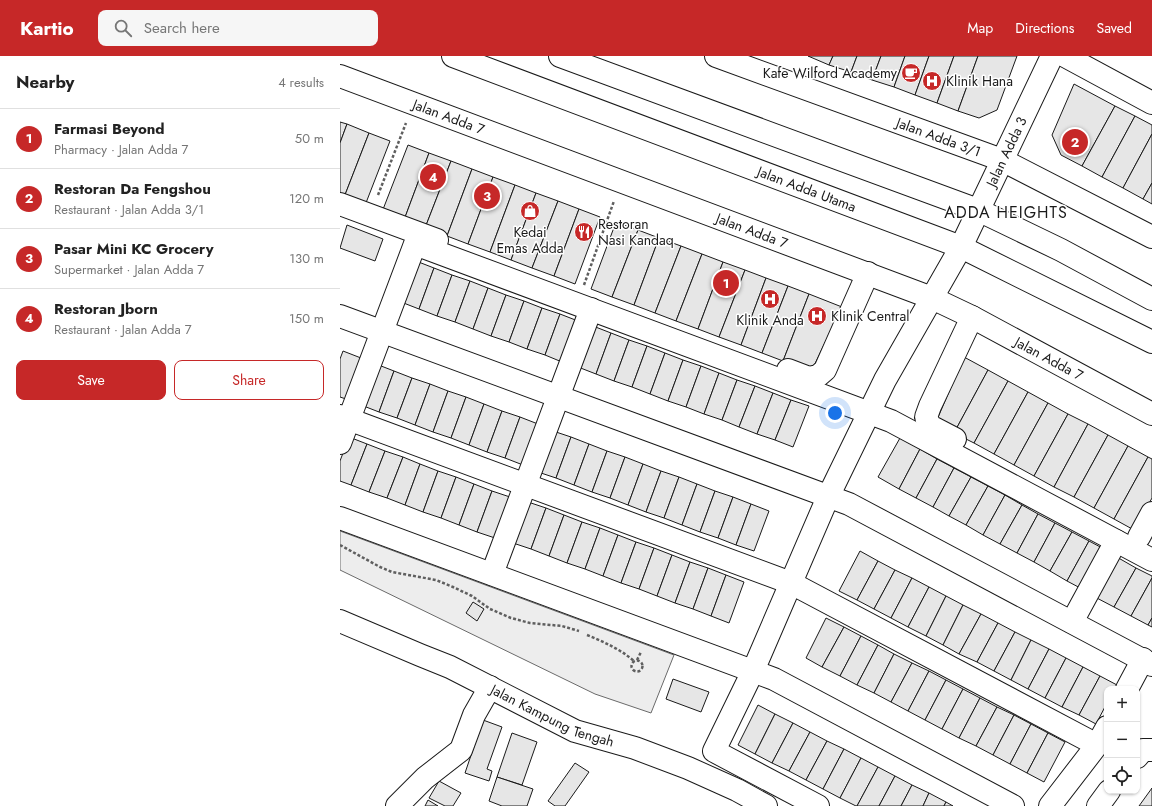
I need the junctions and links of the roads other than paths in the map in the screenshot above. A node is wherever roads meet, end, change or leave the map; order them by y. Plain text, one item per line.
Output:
1 (453, 56) edge
2 (560, 56) edge
3 (716, 56) edge
4 (1052, 56) edge
5 (1065, 56) edge
6 (340, 76) edge
7 (1152, 103) edge
8 (1002, 160) junction
9 (340, 204) edge
10 (978, 210) junction
11 (1152, 237) edge
12 (960, 246) junction
13 (868, 273) junction
14 (932, 298) junction
15 (1152, 299) edge
16 (586, 301) junction
17 (340, 316) edge
18 (972, 317) junction
19 (382, 331) junction
20 (1152, 342) edge
21 (558, 397) junction
22 (869, 413) junction
23 (1152, 414) edge
24 (345, 417) edge
25 (340, 443) edge
26 (525, 484) junction
27 (828, 497) junction
28 (1152, 513) edge
29 (340, 518) edge
30 (1145, 540) edge
31 (1116, 541) junction
32 (1152, 560) edge
33 (492, 574) junction
34 (791, 583) junction
35 (340, 621) edge
36 (1072, 622) junction
37 (1147, 662) edge
38 (753, 671) junction
39 (1129, 686) edge
40 (490, 687) junction
41 (1102, 736) edge
42 (1152, 750) edge
43 (1140, 753) edge
44 (1107, 794) edge
45 (397, 806) edge
46 (766, 806) edge
47 (818, 806) edge
48 (1013, 806) edge
49 (1050, 806) edge
50 (1098, 806) edge

1 - 12 street, Jalan Adda Utama
2 - 10 street
3 - 8 street, Jalan Adda 3/1
4 - 8 street, Jalan Adda 3
5 - 7 street
6 - 13 street, Jalan Adda 7
8 - 10 street, Jalan Adda 3
8 - 11 street, Jalan Adda 3/1
9 - 16 street
10 - 12 street, Jalan Adda 3
10 - 15 street
12 - 14 street, Jalan Adda 3
12 - 20 street, Jalan Adda Utama
13 - 14 street, Jalan Adda 7
13 - 16 street
14 - 18 street, Jalan Adda 7
14 - 22 street, Jalan Adda 3
16 - 19 street
16 - 21 street
16 - 22 street
17 - 19 street
18 - 23 street, Jalan Adda 7
18 - 30 street
19 - 21 street
19 - 24 street
21 - 26 street
21 - 27 street
22 - 27 street, Jalan Adda 3
22 - 31 street
24 - 25 street
24 - 26 street
26 - 33 street
26 - 34 street
27 - 34 street, Jalan Adda 3
27 - 36 street
28 - 30 street
29 - 33 street
31 - 32 street
31 - 36 street
33 - 38 street
34 - 38 street, Jalan Adda 3
34 - 41 street
35 - 40 street, Jalan Kampung Tengah
36 - 37 street
37 - 39 street
38 - 47 street, Jalan Adda 3
38 - 48 street
40 - 45 street
40 - 46 street, Jalan Kampung Tengah
41 - 49 street
42 - 43 street
44 - 50 street

